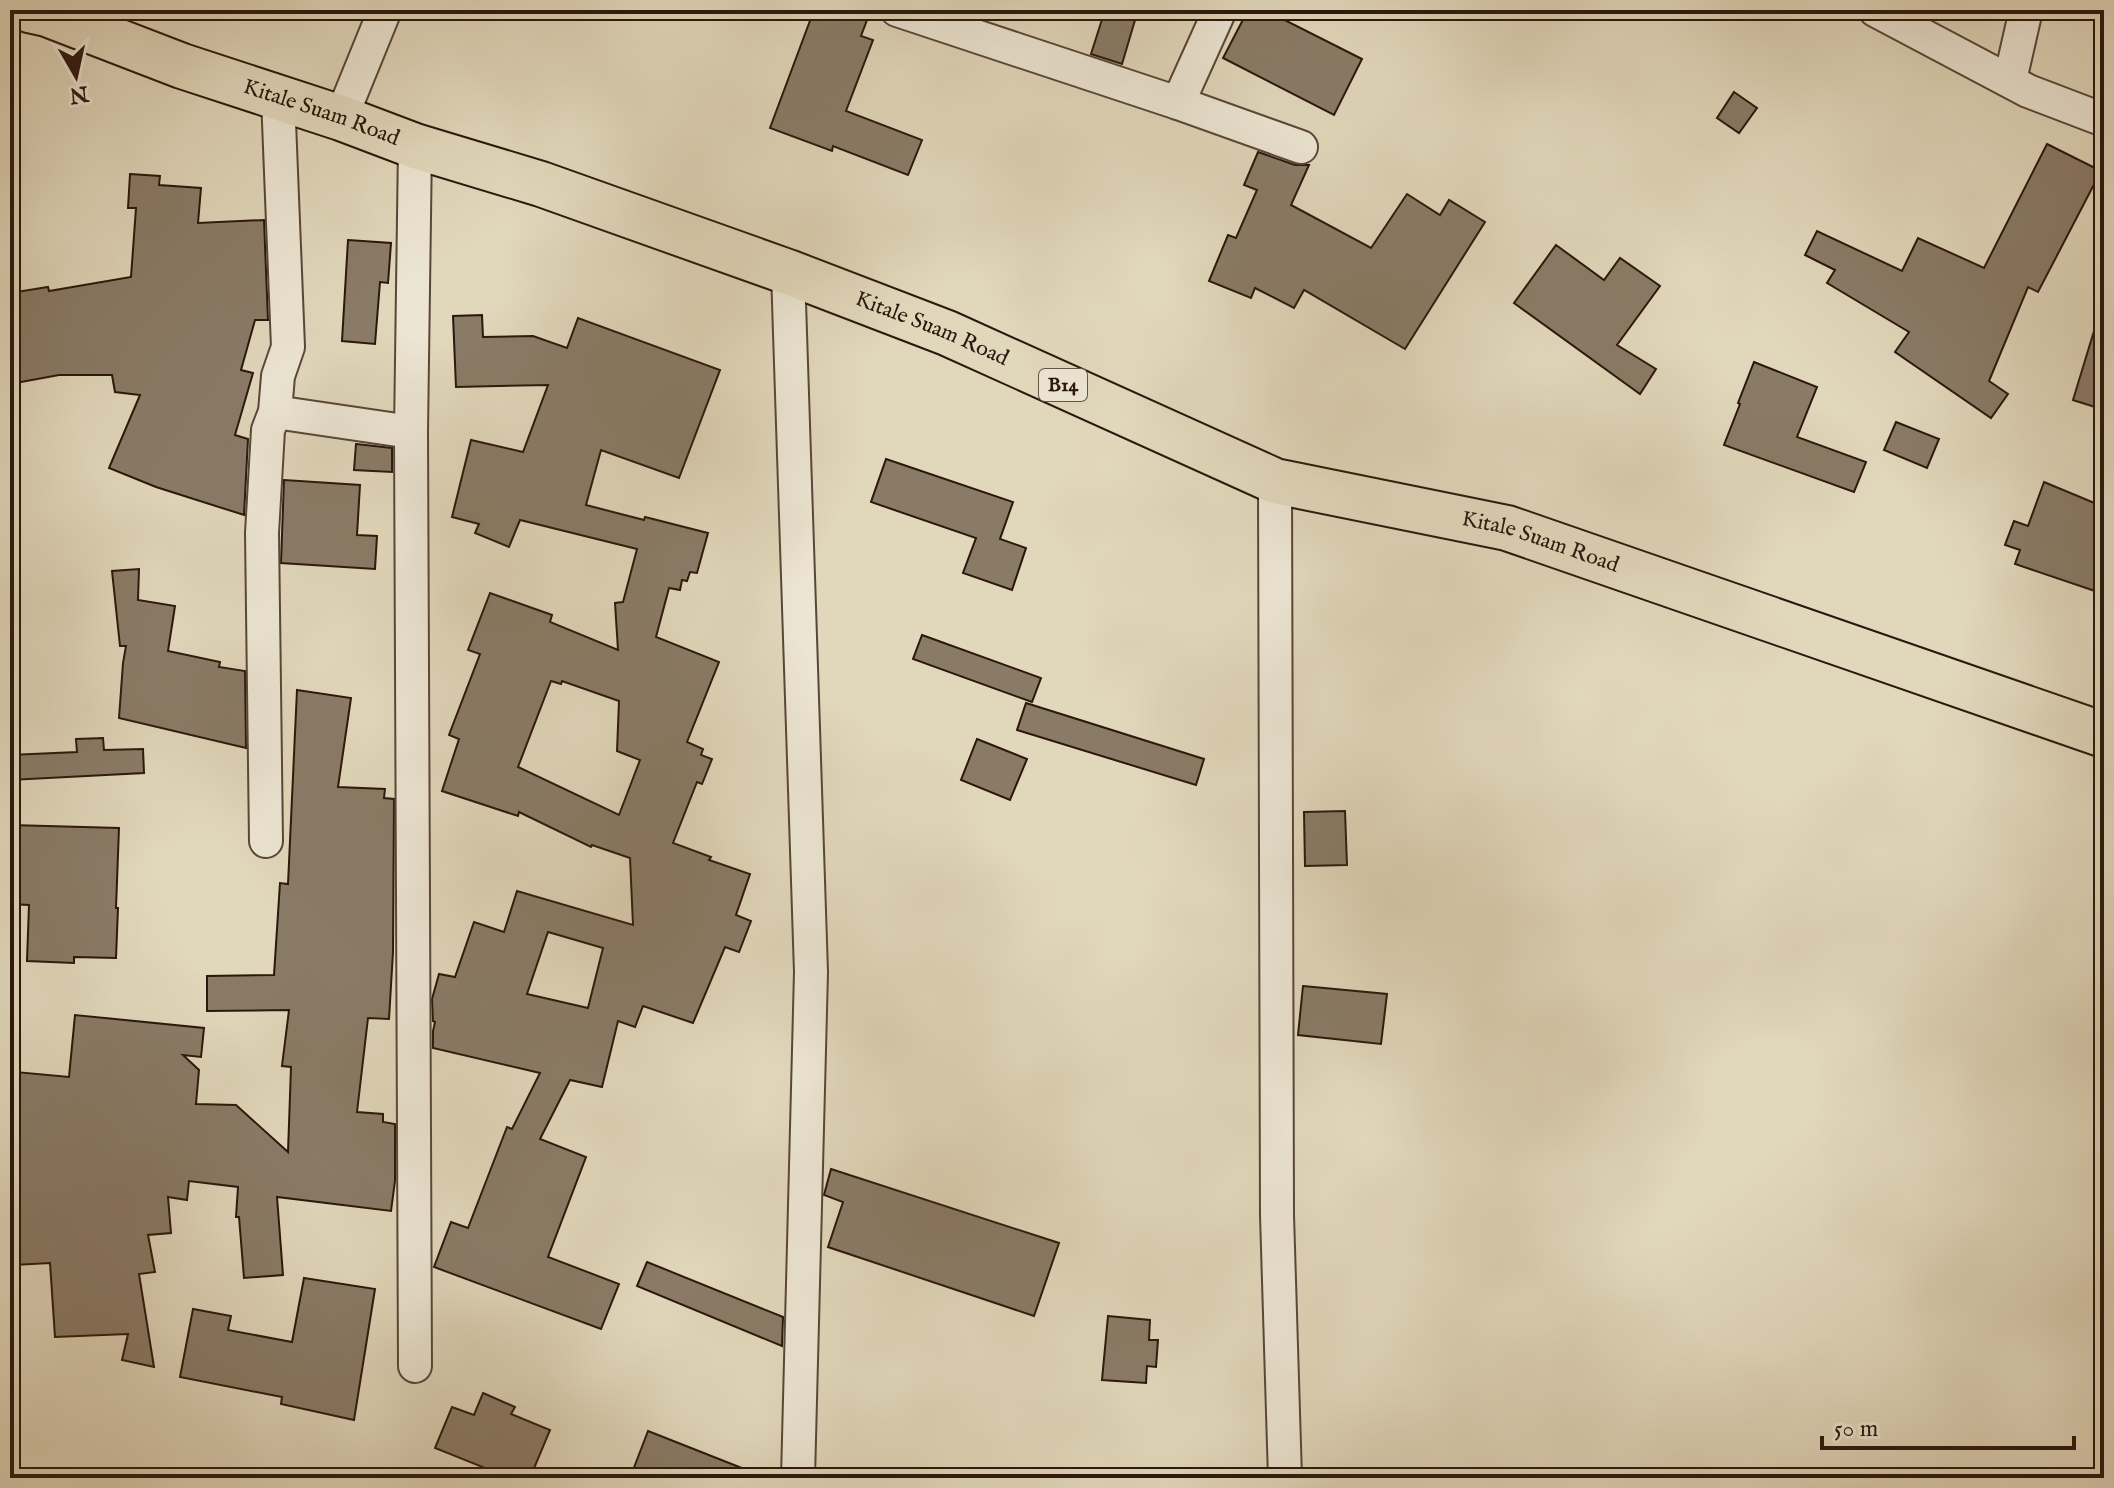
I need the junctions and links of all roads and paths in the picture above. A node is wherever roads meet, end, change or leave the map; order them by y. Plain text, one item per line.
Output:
1 (385, 10) edge
2 (897, 10) edge
3 (1220, 10) edge
4 (1875, 10) edge
5 (2026, 10) edge
6 (41, 11) edge
7 (2010, 80) junction
8 (278, 97) junction
9 (1178, 103) junction
10 (341, 118) junction
11 (2104, 120) edge
12 (415, 146) junction
13 (1301, 147) dead end
14 (788, 272) junction
15 (275, 412) junction
16 (411, 432) junction
17 (1275, 481) junction
18 (2104, 735) edge
19 (266, 841) dead end
20 (415, 1366) dead end
21 (798, 1478) edge
22 (1285, 1478) edge

1 - 10 street
2 - 9 street
3 - 9 street
4 - 7 street
5 - 7 street
6 - 8 highway, Kitale Suam Road / B14
7 - 11 street
8 - 10 highway, Kitale Suam Road / B14
8 - 15 street
9 - 13 street
10 - 12 highway, Kitale Suam Road / B14
12 - 14 highway, Kitale Suam Road / B14
12 - 16 street
14 - 17 highway, Kitale Suam Road / B14
14 - 21 street
15 - 16 street
15 - 19 street
16 - 20 street
17 - 18 highway, Kitale Suam Road / B14
17 - 22 street

